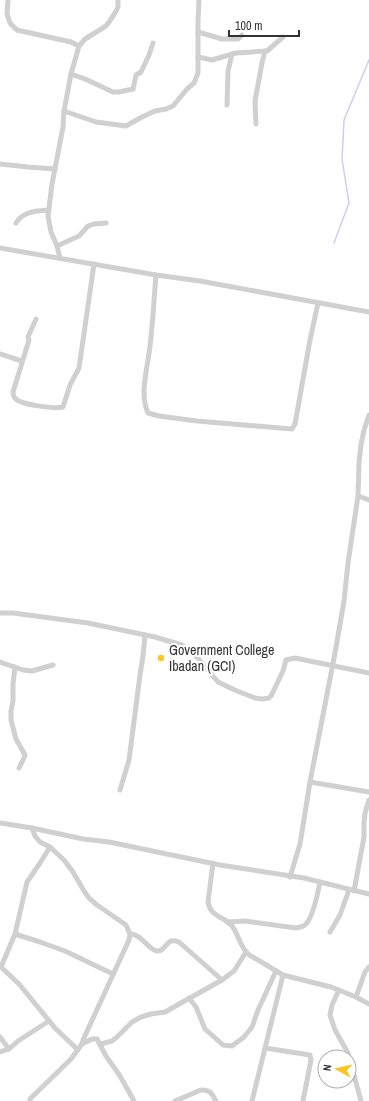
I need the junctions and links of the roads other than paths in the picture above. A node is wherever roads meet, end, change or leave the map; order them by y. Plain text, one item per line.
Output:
1 (8, 0) edge
2 (118, 0) edge
3 (199, 0) edge
4 (198, 32) junction
5 (242, 35) dead end
6 (283, 37) dead end
7 (153, 43) dead end
8 (79, 46) junction
9 (265, 51) junction
10 (232, 54) junction
11 (198, 58) junction
12 (72, 74) junction
13 (227, 105) dead end
14 (64, 111) junction
15 (256, 124) dead end
16 (0, 164) edge
17 (55, 169) junction
18 (49, 210) junction
19 (16, 223) dead end
20 (106, 223) dead end
21 (57, 246) junction
22 (0, 248) edge
23 (60, 258) junction
24 (94, 264) junction
25 (156, 275) junction
26 (318, 303) junction
27 (369, 312) edge
28 (36, 319) dead end
29 (0, 354) edge
30 (22, 361) junction
31 (369, 415) edge
32 (358, 496) junction
33 (369, 500) edge
34 (0, 613) edge
35 (145, 635) junction
36 (0, 662) edge
37 (53, 665) dead end
38 (333, 666) junction
39 (15, 667) junction
40 (369, 673) edge
41 (19, 768) dead end
42 (310, 782) junction
43 (120, 790) dead end
44 (369, 792) edge
45 (369, 800) edge
46 (0, 824) edge
47 (32, 828) junction
48 (50, 847) junction
49 (213, 863) junction
50 (290, 877) junction
51 (320, 882) junction
52 (352, 890) junction
53 (369, 894) edge
54 (227, 922) junction
55 (330, 932) dead end
56 (15, 934) junction
57 (130, 934) junction
58 (246, 952) junction
59 (0, 967) edge
60 (369, 967) edge
61 (276, 971) junction
62 (113, 974) junction
63 (283, 975) junction
64 (222, 980) junction
65 (339, 990) junction
66 (356, 997) junction
67 (189, 998) junction
68 (369, 1004) edge
69 (49, 1022) junction
70 (0, 1037) edge
71 (82, 1044) junction
72 (101, 1044) junction
73 (265, 1048) junction
74 (9, 1049) junction
75 (78, 1050) junction
76 (0, 1052) edge
77 (30, 1101) edge
78 (134, 1101) edge
79 (175, 1101) edge
80 (216, 1101) edge
81 (252, 1101) edge
82 (303, 1101) edge
83 (361, 1101) edge

1 - 8 street
2 - 8 street
3 - 4 street
4 - 5 street
4 - 11 street
6 - 9 street
7 - 12 street
8 - 12 street
9 - 10 street
9 - 15 street
10 - 11 street
10 - 13 street
11 - 14 street
12 - 14 street
14 - 17 street
16 - 17 street
17 - 18 street
18 - 19 street
18 - 21 street
20 - 21 street
21 - 23 street
22 - 23 street
23 - 24 street
24 - 25 street
24 - 30 street
25 - 26 street
25 - 26 street
26 - 27 street
28 - 30 street
29 - 30 street
31 - 32 street
32 - 33 street
32 - 38 street
34 - 35 street
35 - 38 street
35 - 43 street
36 - 39 street
37 - 39 street
38 - 40 street
38 - 42 street
39 - 41 street
42 - 44 street
42 - 50 street
45 - 52 street
46 - 47 street
47 - 48 street
47 - 49 street
48 - 56 street
48 - 57 street
49 - 50 street
49 - 54 street
50 - 51 street
51 - 52 street
51 - 54 street
52 - 53 street
52 - 55 street
54 - 58 street
56 - 59 street
56 - 62 street
57 - 62 street
57 - 64 street
58 - 61 street
58 - 64 street
59 - 69 street
60 - 66 street
61 - 63 street
61 - 67 street
62 - 71 street
63 - 65 street
63 - 73 street
64 - 67 street
65 - 66 street
65 - 83 street
66 - 68 street
67 - 72 street
69 - 74 street
69 - 75 street
70 - 74 street
71 - 72 street
71 - 75 street
72 - 78 street
73 - 81 street
73 - 82 street
74 - 76 street
75 - 77 street
79 - 80 street

